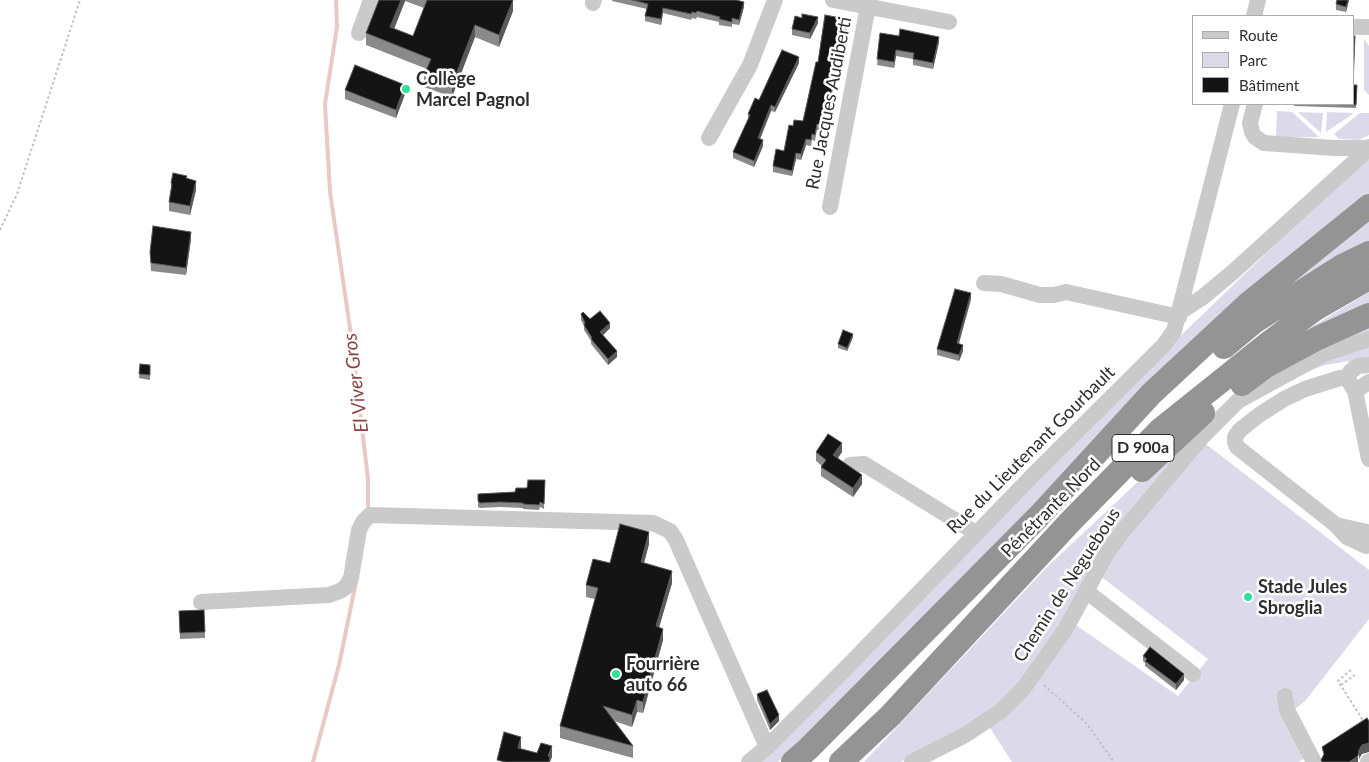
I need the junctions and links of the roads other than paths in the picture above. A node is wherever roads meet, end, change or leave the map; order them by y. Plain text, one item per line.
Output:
1 (371, 0) edge
2 (775, 0) edge
3 (833, 0) edge
4 (1258, 0) edge
5 (868, 6) junction
6 (1254, 15) edge
7 (949, 22) dead end
8 (1354, 26) edge
9 (1369, 27) edge
10 (360, 33) dead end
11 (1232, 105) edge
12 (1254, 105) edge
13 (709, 138) dead end
14 (1334, 148) junction
15 (1368, 148) edge
16 (1344, 170) junction
17 (1369, 206) edge
18 (830, 207) dead end
19 (1369, 253) edge
20 (1369, 278) edge
21 (984, 284) dead end
22 (1180, 314) junction
23 (1369, 315) edge
24 (1369, 339) edge
25 (1369, 365) edge
26 (1369, 382) edge
27 (1351, 385) junction
28 (1369, 459) edge
29 (850, 465) edge
30 (1039, 516) junction
31 (976, 533) junction
32 (1368, 540) edge
33 (1086, 591) junction
34 (201, 602) dead end
35 (948, 654) junction
36 (1194, 674) dead end
37 (1285, 696) dead end
38 (890, 716) junction
39 (767, 747) junction
40 (749, 762) edge
41 (793, 762) edge
42 (809, 762) edge
43 (841, 762) edge
44 (848, 762) edge
45 (912, 762) edge
46 (1314, 762) edge

1 - 10 street
2 - 13 street
3 - 5 street
4 - 6 street
5 - 7 street
5 - 18 street, Rue Jacques Audiberti
8 - 9 street
11 - 22 street, Rue du Lieutenant Gourbault
12 - 14 street
14 - 15 street
14 - 16 street
15 - 16 street
16 - 22 street
17 - 30 highway
19 - 30 highway, Pénétrante Nord / D 900a
20 - 35 highway, Pénétrante Nord / D 900a
21 - 22 street
22 - 31 street, Rue du Lieutenant Gourbault
23 - 35 highway
24 - 33 street, Chemin de Neguebous
25 - 27 street
26 - 27 street
27 - 28 street
27 - 32 street
29 - 31 street
30 - 41 highway
30 - 42 highway, Pénétrante Nord / D 900a
31 - 39 street, Rue du Lieutenant Gourbault
33 - 36 street
33 - 45 street, Chemin de Neguebous
34 - 39 street
35 - 38 highway, Pénétrante Nord / D 900a
37 - 46 street
38 - 43 highway, Pénétrante Nord / D 900a
38 - 44 highway
39 - 40 street, Rue du Lieutenant Gourbault

